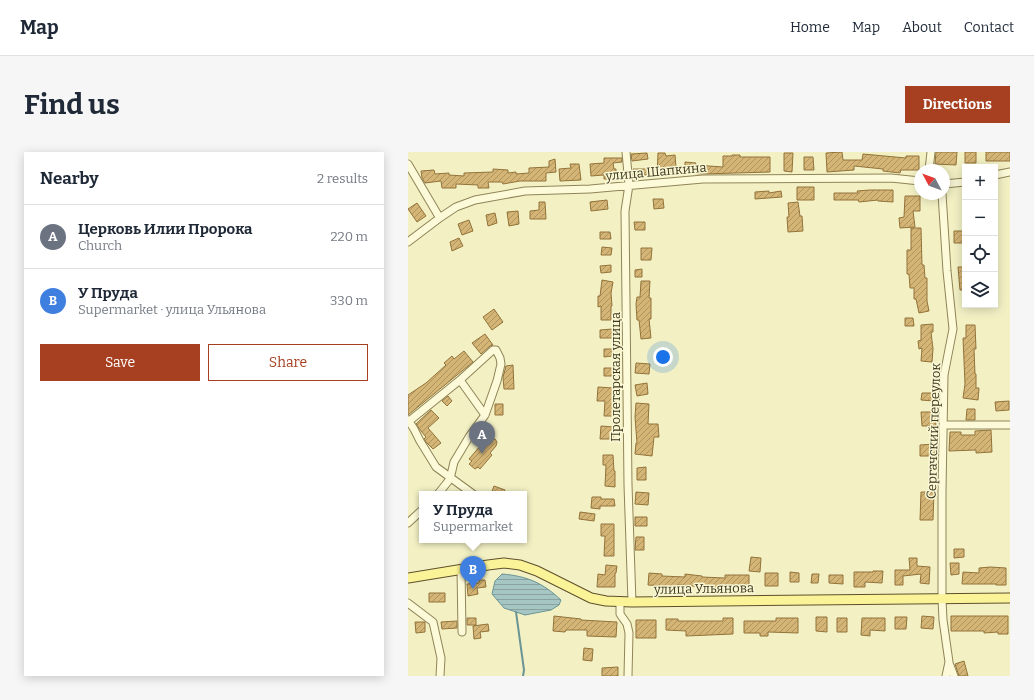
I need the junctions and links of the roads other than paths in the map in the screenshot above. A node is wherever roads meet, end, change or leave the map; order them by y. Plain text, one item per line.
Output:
1 (626, 152) edge
2 (931, 152) edge
3 (408, 164) edge
4 (929, 164) edge
5 (1010, 172) edge
6 (998, 174) edge
7 (914, 180) edge
8 (962, 182) edge
9 (950, 183) edge
10 (629, 185) junction
11 (942, 200) edge
12 (441, 217) junction
13 (408, 242) edge
14 (460, 380) junction
15 (485, 415) junction
16 (408, 421) edge
17 (943, 425) junction
18 (1010, 426) edge
19 (450, 476) junction
20 (440, 491) edge
21 (469, 491) edge
22 (419, 513) edge
23 (408, 523) edge
24 (461, 569) junction
25 (408, 578) edge
26 (1010, 598) edge
27 (942, 599) junction
28 (620, 602) junction
29 (632, 602) junction
30 (408, 603) edge
31 (462, 632) dead end
32 (949, 662) junction
33 (440, 676) edge
34 (628, 676) edge
35 (946, 676) edge
36 (954, 676) edge

1 - 10 street, Пролетарская улица
2 - 4 street
3 - 12 street
5 - 6 street
7 - 10 street, улица Шапкина
8 - 9 street
10 - 12 street, улица Шапкина
10 - 29 street, Пролетарская улица
11 - 17 street, Сергачский переулок
12 - 13 street, улица Шапкина
14 - 15 street
14 - 15 street
14 - 16 street
15 - 19 street
16 - 19 street
17 - 18 street
17 - 27 street, Сергачский переулок
19 - 20 street
19 - 21 street
22 - 23 street
24 - 25 main road, улица Ульянова
24 - 28 main road, улица Ульянова
24 - 31 street
26 - 27 main road, улица Ульянова
27 - 29 main road, улица Ульянова
27 - 32 street, Сергачский переулок
28 - 29 main road, улица Ульянова
28 - 34 street
30 - 33 street
32 - 35 street
32 - 36 street

